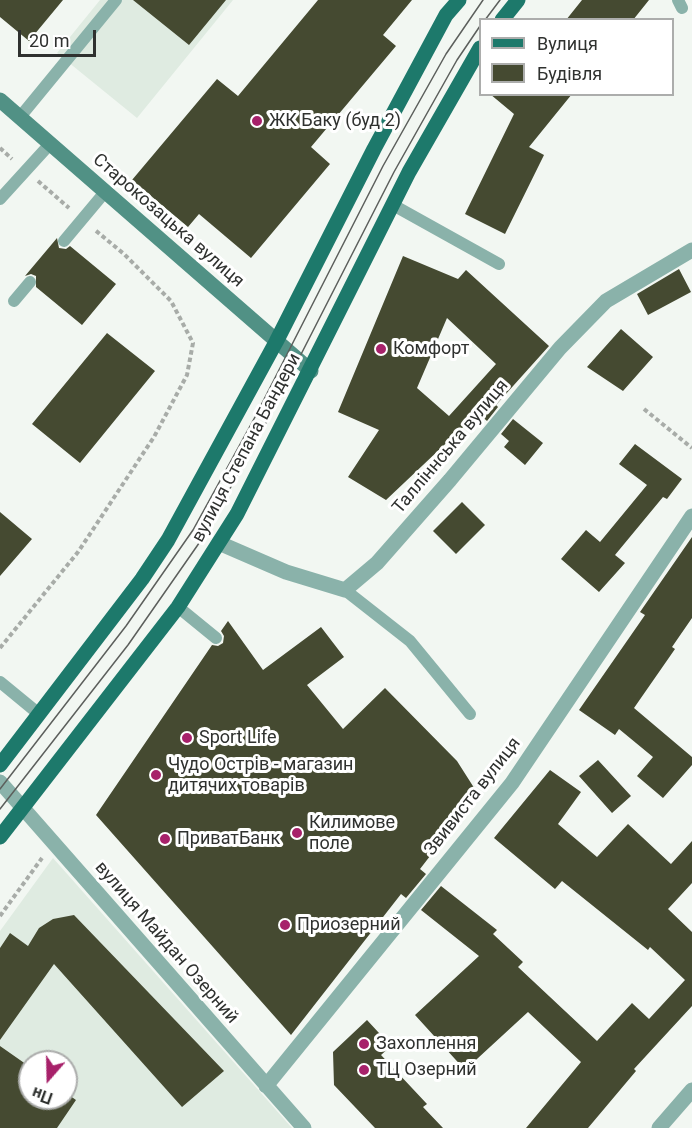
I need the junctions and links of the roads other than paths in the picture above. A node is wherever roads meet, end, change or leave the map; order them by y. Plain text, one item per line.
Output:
1 (116, 0) edge
2 (459, 0) edge
3 (518, 0) edge
4 (504, 18) edge
5 (479, 50) edge
6 (0, 100) edge
7 (20, 117) junction
8 (50, 144) junction
9 (105, 192) junction
10 (0, 199) edge
11 (393, 205) junction
12 (64, 241) dead end
13 (692, 250) edge
14 (499, 264) dead end
15 (30, 282) dead end
16 (14, 301) dead end
17 (276, 342) junction
18 (311, 371) junction
19 (692, 516) edge
20 (219, 543) junction
21 (345, 590) junction
22 (178, 607) junction
23 (216, 638) dead end
24 (0, 682) edge
25 (39, 714) junction
26 (470, 714) dead end
27 (0, 765) edge
28 (0, 782) edge
29 (23, 808) junction
30 (0, 837) edge
31 (266, 1086) junction
32 (692, 1090) edge
33 (304, 1128) edge
34 (659, 1128) edge

1 - 7 lane
2 - 17 main road, вулиця Степана Бандери
3 - 4 main road
5 - 11 main road, вулиця Степана Бандери
6 - 7 street, Старокозацька вулиця
7 - 8 street, Старокозацька вулиця
8 - 9 street, Старокозацька вулиця
8 - 10 lane
9 - 12 lane
9 - 17 street, Старокозацька вулиця
11 - 14 lane
11 - 18 main road, вулиця Степана Бандери
13 - 21 street, Талліннська вулиця
15 - 16 lane
17 - 18 street, Старокозацька вулиця
17 - 25 main road, вулиця Степана Бандери
18 - 20 main road, вулиця Степана Бандери
19 - 31 street, Звивиста вулиця
20 - 21 street
20 - 22 main road, вулиця Степана Бандери
21 - 26 lane
22 - 23 lane
22 - 29 main road, вулиця Степана Бандери
24 - 25 lane
25 - 27 main road, вулиця Степана Бандери
28 - 29 street, вулиця Майдан Озерний
29 - 30 main road, вулиця Степана Бандери
29 - 31 street, вулиця Майдан Озерний
31 - 33 street, вулиця Майдан Озерний
32 - 34 street

